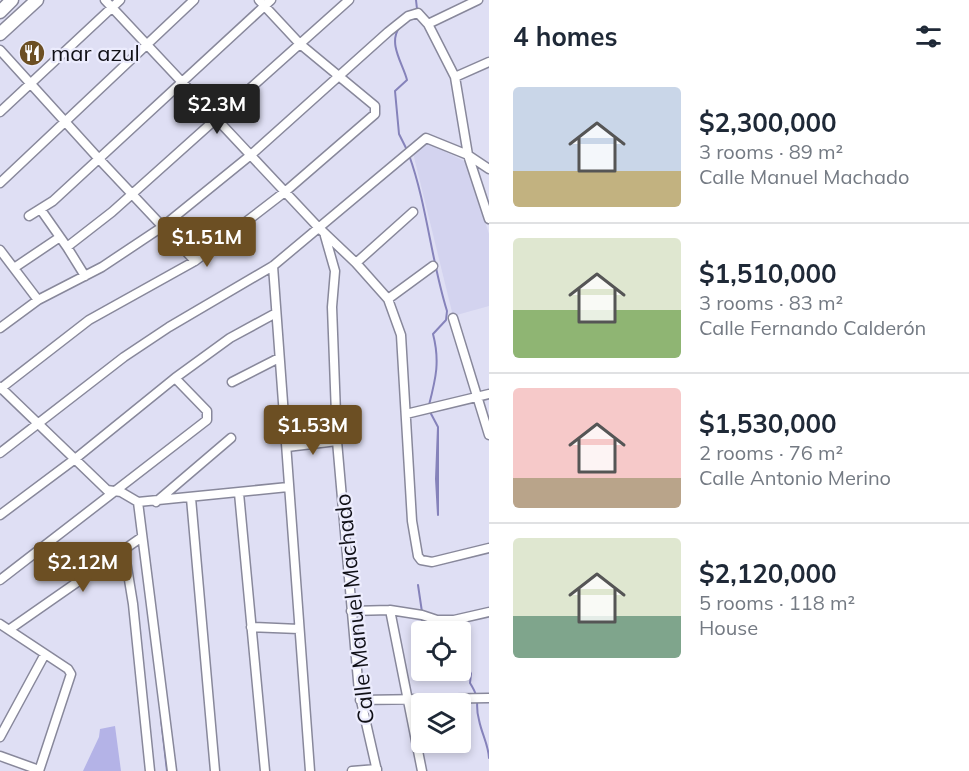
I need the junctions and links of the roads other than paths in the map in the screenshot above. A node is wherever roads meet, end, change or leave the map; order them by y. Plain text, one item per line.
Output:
1 (12, 0) edge
2 (37, 0) edge
3 (105, 0) edge
4 (120, 0) edge
5 (194, 0) edge
6 (349, 0) edge
7 (478, 0) edge
8 (265, 2) edge
9 (112, 7) junction
10 (0, 12) edge
11 (428, 24) junction
12 (0, 34) edge
13 (147, 44) junction
14 (300, 44) junction
15 (0, 50) edge
16 (489, 62) edge
17 (338, 76) junction
18 (455, 77) junction
19 (182, 83) junction
20 (30, 84) junction
21 (0, 112) edge
22 (216, 118) junction
23 (65, 123) junction
24 (252, 154) junction
25 (468, 155) junction
26 (99, 159) junction
27 (489, 169) edge
28 (0, 183) edge
29 (286, 191) junction
30 (131, 194) junction
31 (40, 210) junction
32 (413, 212) dead end
33 (29, 216) dead end
34 (489, 219) edge
35 (162, 227) junction
36 (321, 230) junction
37 (60, 237) junction
38 (68, 247) junction
39 (1, 256) edge
40 (195, 261) junction
41 (356, 263) junction
42 (273, 266) junction
43 (434, 266) dead end
44 (14, 268) junction
45 (85, 276) junction
46 (387, 299) junction
47 (38, 300) junction
48 (276, 313) junction
49 (453, 318) dead end
50 (0, 328) edge
51 (279, 358) junction
52 (175, 378) junction
53 (232, 382) dead end
54 (0, 388) edge
55 (489, 394) edge
56 (476, 397) junction
57 (406, 414) junction
58 (36, 423) junction
59 (489, 435) edge
60 (231, 438) dead end
61 (337, 441) junction
62 (287, 447) junction
63 (0, 453) edge
64 (75, 459) junction
65 (288, 488) junction
66 (114, 492) junction
67 (239, 493) junction
68 (191, 498) junction
69 (138, 502) junction
70 (156, 502) junction
71 (0, 515) edge
72 (142, 537) junction
73 (489, 548) edge
74 (124, 549) junction
75 (0, 580) edge
76 (390, 610) junction
77 (351, 611) junction
78 (489, 612) edge
79 (0, 624) edge
80 (251, 627) junction
81 (10, 629) junction
82 (299, 629) junction
83 (45, 654) junction
84 (408, 698) junction
85 (486, 698) edge
86 (360, 700) junction
87 (0, 737) edge
88 (0, 756) edge
89 (377, 770) edge
90 (39, 771) edge
91 (150, 771) edge
92 (172, 771) edge
93 (215, 771) edge
94 (265, 771) edge
95 (310, 771) edge
96 (352, 771) edge
97 (422, 771) edge

1 - 10 main road
2 - 12 main road
3 - 9 street, Calle Manuel Machado
4 - 9 street
5 - 13 street
6 - 14 street
7 - 11 street
8 - 14 street
8 - 19 street
9 - 13 street, Calle Manuel Machado
9 - 20 street
11 - 17 street
11 - 18 street
13 - 19 street, Calle Manuel Machado
13 - 23 street
14 - 17 street
14 - 22 street
15 - 20 street
16 - 18 street
17 - 24 street
17 - 29 street
18 - 25 street
19 - 22 street, Calle Manuel Machado
19 - 26 street
20 - 21 street
20 - 23 street
22 - 24 street, Calle Manuel Machado
22 - 30 street
23 - 26 street
23 - 28 street
24 - 29 street, Calle Manuel Machado
24 - 35 street
25 - 27 street
25 - 34 street
25 - 36 street
26 - 30 street
26 - 31 street
29 - 36 street, Calle Manuel Machado
29 - 40 street
30 - 35 street
30 - 38 street
31 - 33 street
31 - 37 street
32 - 41 street
35 - 40 street
35 - 45 street
36 - 41 street, Calle Manuel Machado
36 - 42 street
36 - 61 street, Calle Manuel Machado
37 - 38 street
37 - 44 street
38 - 45 street
39 - 44 street
40 - 54 street
41 - 46 street, Calle Manuel Machado
42 - 48 street
42 - 58 street
43 - 46 street
44 - 47 street
45 - 47 street
46 - 57 street, Calle Manuel Machado
47 - 50 street
48 - 51 street
48 - 52 street
49 - 56 street
51 - 53 street
51 - 62 street
52 - 64 street
52 - 66 street
54 - 58 street
55 - 56 street
56 - 57 street
56 - 59 street
57 - 73 street, Calle Manuel Machado
58 - 63 street
58 - 64 street
60 - 70 street
61 - 62 street
61 - 77 street, Calle Manuel Machado
62 - 65 street
64 - 66 street
64 - 71 street
65 - 67 street
65 - 82 street
66 - 69 street
66 - 75 street
67 - 68 street
67 - 80 street
68 - 70 street
68 - 93 street
69 - 70 street
69 - 72 street
72 - 74 street
72 - 92 street
74 - 81 street
74 - 91 street
76 - 77 street
76 - 78 street
76 - 84 street
77 - 86 street, Calle Manuel Machado
79 - 81 street
80 - 82 street
80 - 94 street
81 - 83 street
82 - 95 street
83 - 87 street
83 - 90 street
84 - 85 street
84 - 86 street
84 - 97 street
86 - 89 street, Calle Manuel Machado
88 - 90 street
89 - 96 street

